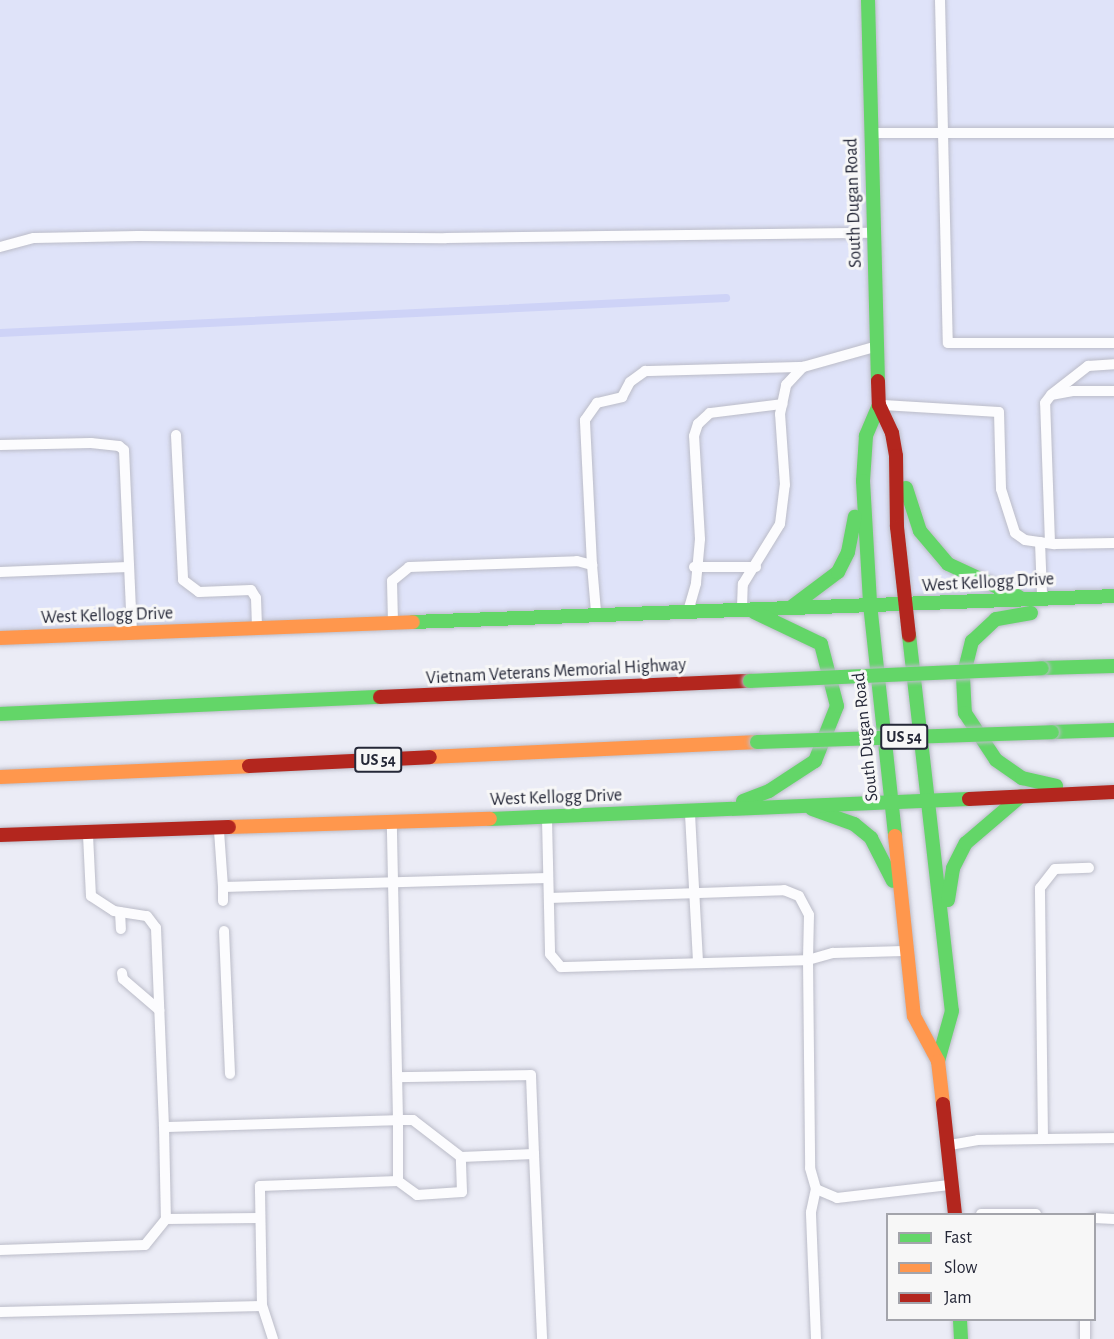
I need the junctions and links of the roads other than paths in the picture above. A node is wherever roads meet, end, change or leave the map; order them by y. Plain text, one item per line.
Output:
1 (868, 0) edge
2 (940, 0) edge
3 (870, 133) junction
4 (1114, 133) edge
5 (941, 134) junction
6 (873, 233) junction
7 (0, 247) edge
8 (1114, 343) edge
9 (877, 346) junction
10 (1114, 364) edge
11 (803, 367) junction
12 (1114, 392) edge
13 (1051, 395) junction
14 (782, 404) junction
15 (879, 405) junction
16 (176, 435) dead end
17 (0, 445) edge
18 (896, 456) junction
19 (863, 481) junction
20 (1045, 543) junction
21 (1114, 543) edge
22 (592, 565) junction
23 (128, 567) junction
24 (694, 567) junction
25 (756, 567) junction
26 (0, 572) edge
27 (1111, 596) edge
28 (1025, 599) junction
29 (1042, 599) junction
30 (870, 604) junction
31 (907, 604) junction
32 (790, 608) junction
33 (746, 610) junction
34 (687, 613) junction
35 (596, 616) junction
36 (393, 623) junction
37 (257, 628) junction
38 (132, 633) junction
39 (0, 638) edge
40 (1114, 666) edge
41 (0, 714) edge
42 (1114, 730) edge
43 (0, 777) edge
44 (1114, 792) edge
45 (1083, 793) junction
46 (1021, 796) junction
47 (930, 799) junction
48 (891, 800) junction
49 (800, 804) junction
50 (725, 808) junction
51 (690, 810) junction
52 (547, 818) junction
53 (392, 822) junction
54 (219, 828) junction
55 (88, 832) junction
56 (0, 836) edge
57 (1089, 868) dead end
58 (548, 878) junction
59 (394, 882) junction
60 (223, 887) junction
61 (695, 892) junction
62 (549, 898) junction
63 (223, 901) dead end
64 (903, 904) junction
65 (120, 912) junction
66 (121, 929) dead end
67 (224, 931) dead end
68 (943, 936) junction
69 (907, 951) junction
70 (808, 960) junction
71 (698, 963) junction
72 (122, 973) dead end
73 (159, 1010) junction
74 (938, 1061) junction
75 (398, 1072) junction
76 (230, 1074) dead end
77 (398, 1120) junction
78 (164, 1127) junction
79 (1114, 1138) edge
80 (1043, 1139) junction
81 (947, 1146) junction
82 (534, 1154) junction
83 (461, 1157) junction
84 (398, 1181) junction
85 (952, 1185) junction
86 (816, 1189) junction
87 (955, 1213) edge
88 (259, 1218) junction
89 (1096, 1218) edge
90 (166, 1219) junction
91 (1114, 1219) edge
92 (0, 1250) edge
93 (262, 1306) junction
94 (0, 1311) edge
95 (960, 1321) edge
96 (1085, 1321) edge
97 (273, 1339) edge
98 (542, 1339) edge
99 (816, 1339) edge
100 (961, 1339) edge
101 (1085, 1339) edge

1 - 3 main road, South Dugan Road
2 - 5 lane
3 - 5 lane
3 - 6 main road, South Dugan Road
4 - 5 lane
5 - 8 lane
6 - 7 lane
6 - 9 main road, South Dugan Road
9 - 11 lane
9 - 15 main road, South Dugan Road
10 - 13 lane
11 - 14 lane
11 - 22 lane
12 - 13 lane
13 - 20 lane
14 - 24 lane
14 - 25 lane
15 - 18 main road, South Dugan Road
15 - 19 main road, South Dugan Road
15 - 20 lane
16 - 37 lane
17 - 23 lane
18 - 28 main road
18 - 31 main road, South Dugan Road
19 - 30 main road, South Dugan Road
19 - 32 main road
20 - 21 lane
20 - 29 lane
22 - 35 lane
22 - 36 lane
23 - 26 lane
23 - 38 lane
24 - 25 lane
24 - 34 lane
25 - 33 lane
27 - 29 main road, West Kellogg Drive
27 - 45 main road
28 - 29 main road, West Kellogg Drive
28 - 31 main road, West Kellogg Drive
30 - 31 main road, West Kellogg Drive
30 - 32 main road, West Kellogg Drive
30 - 48 main road, South Dugan Road
31 - 47 main road, South Dugan Road
32 - 33 main road, West Kellogg Drive
33 - 34 main road, West Kellogg Drive
33 - 50 main road
34 - 35 main road, West Kellogg Drive
35 - 36 main road, West Kellogg Drive
36 - 37 main road, West Kellogg Drive
37 - 38 main road, West Kellogg Drive
38 - 39 main road, West Kellogg Drive
40 - 41 main road, Vietnam Veterans Memorial Highway, bridge
42 - 43 main road, US 54, bridge
44 - 45 main road, West Kellogg Drive
45 - 46 main road, West Kellogg Drive
46 - 47 main road, West Kellogg Drive
46 - 68 main road
47 - 48 main road, West Kellogg Drive
47 - 68 main road, South Dugan Road
48 - 49 main road, West Kellogg Drive
48 - 64 main road, South Dugan Road
49 - 50 main road, West Kellogg Drive
49 - 64 main road
50 - 51 main road, West Kellogg Drive
51 - 52 main road, West Kellogg Drive
51 - 61 lane
52 - 53 main road, West Kellogg Drive
52 - 58 lane
53 - 54 main road, West Kellogg Drive
53 - 59 lane
54 - 55 main road, West Kellogg Drive
54 - 60 lane
55 - 56 main road, West Kellogg Drive
55 - 65 lane
57 - 80 lane
58 - 59 lane
58 - 62 lane
59 - 60 lane
59 - 75 lane
60 - 63 lane
61 - 62 lane
61 - 70 lane
61 - 71 lane
62 - 71 lane
64 - 69 main road, South Dugan Road
65 - 66 lane
65 - 73 lane
67 - 76 lane
68 - 74 main road, South Dugan Road
69 - 70 lane
69 - 74 main road, South Dugan Road
70 - 71 lane
70 - 86 lane
72 - 73 lane
73 - 78 lane
74 - 81 main road, South Dugan Road
75 - 77 lane
75 - 82 lane
77 - 78 lane
77 - 83 lane
77 - 84 lane
78 - 90 lane
79 - 80 lane
80 - 81 lane
81 - 85 main road, South Dugan Road
82 - 83 lane
82 - 98 lane
83 - 84 lane
84 - 88 lane
85 - 86 lane
85 - 87 main road, South Dugan Road
86 - 99 lane
88 - 90 lane
88 - 93 lane
89 - 91 lane
90 - 92 lane
93 - 94 lane
93 - 97 lane
95 - 100 main road
96 - 101 lane

